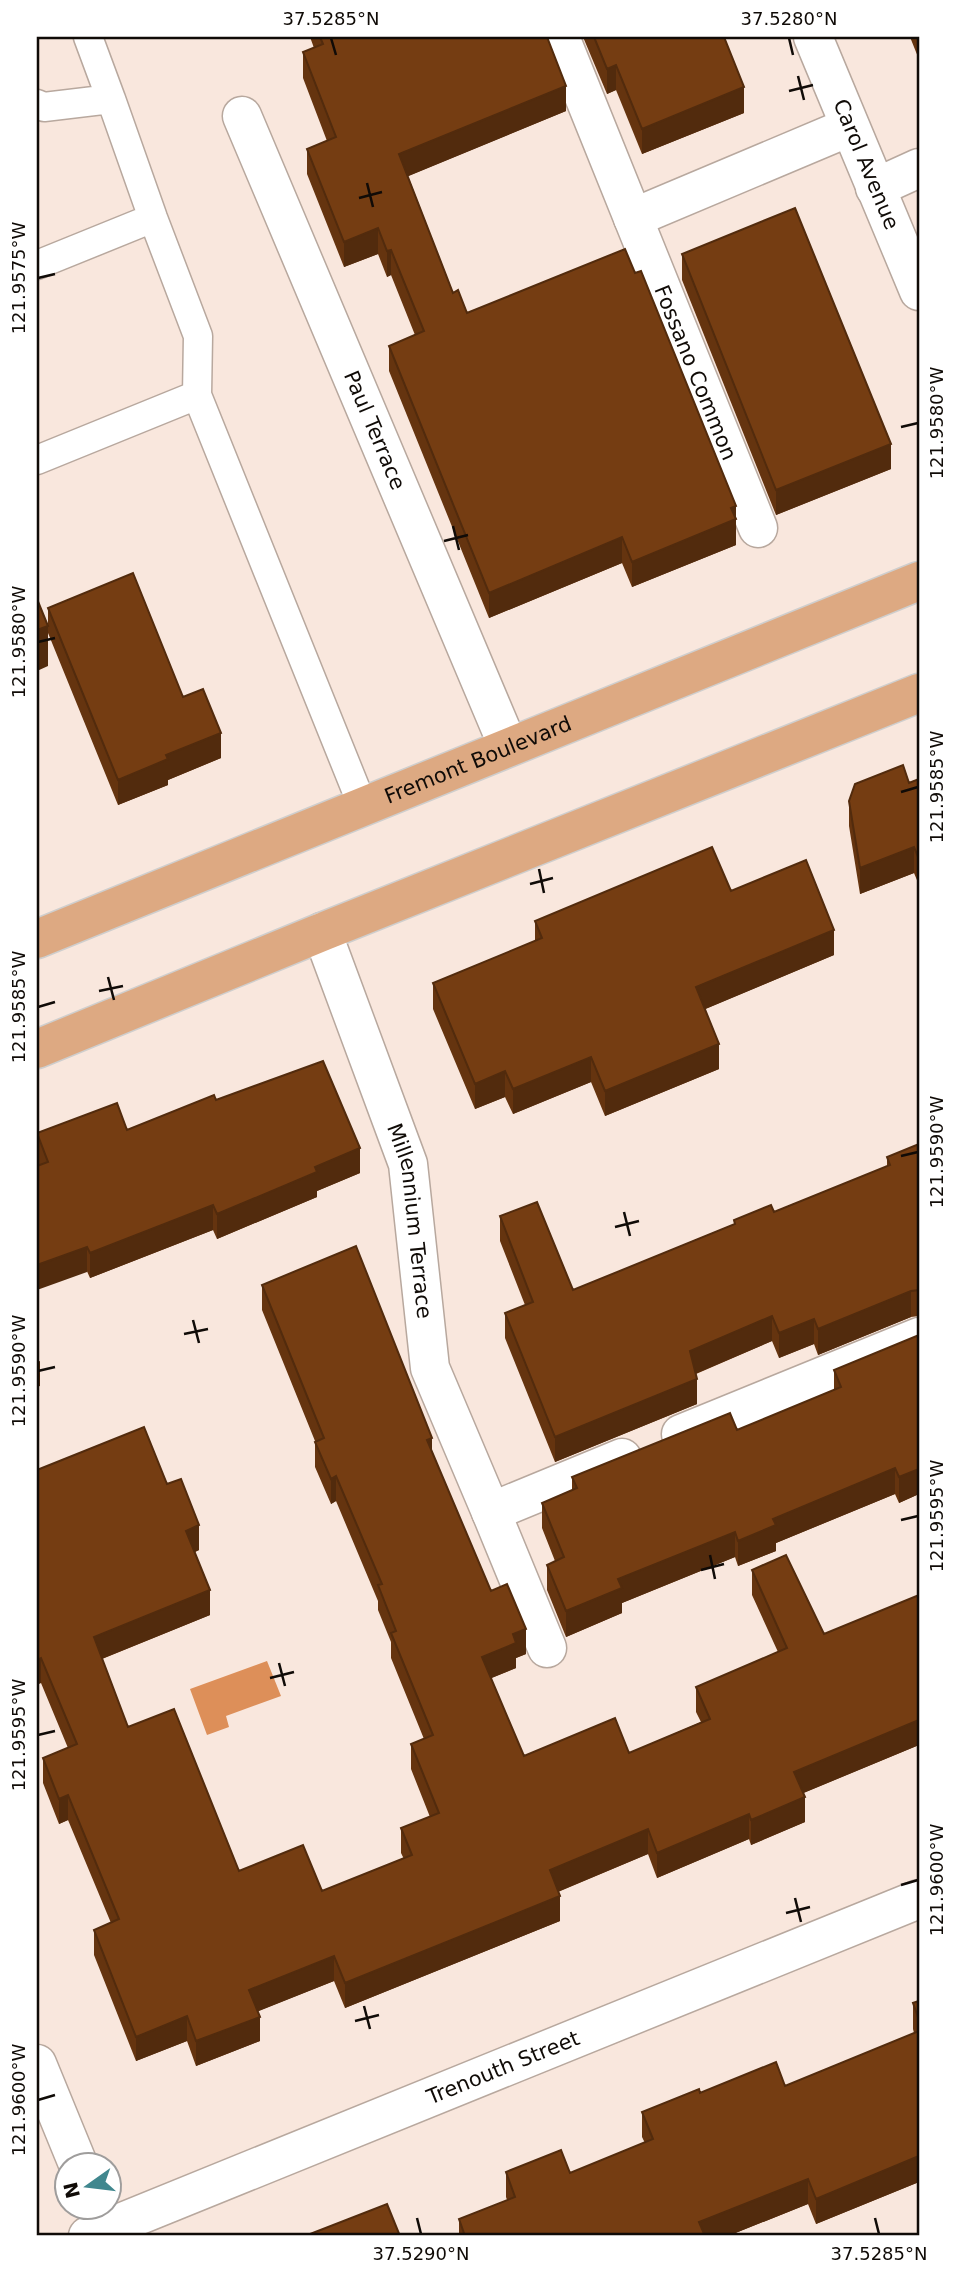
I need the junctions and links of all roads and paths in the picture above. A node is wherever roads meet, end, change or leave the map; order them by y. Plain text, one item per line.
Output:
1 (88, 37) edge
2 (560, 37) edge
3 (813, 37) edge
4 (111, 99) junction
5 (37, 104) edge
6 (242, 116) dead end
7 (849, 127) junction
8 (919, 168) edge
9 (875, 188) junction
10 (153, 218) junction
11 (633, 218) junction
12 (37, 265) edge
13 (919, 291) edge
14 (197, 395) junction
15 (37, 460) edge
16 (758, 528) dead end
17 (919, 581) edge
18 (919, 693) edge
19 (508, 746) junction
20 (363, 807) junction
21 (322, 932) junction
22 (37, 939) edge
23 (37, 1049) edge
24 (919, 1337) edge
25 (491, 1512) junction
26 (547, 1648) dead end
27 (919, 1899) edge
28 (37, 2064) edge
29 (72, 2150) edge
30 (99, 2227) edge

1 - 4 lane
2 - 11 street, Fossano Common
3 - 7 street, Carol Avenue
4 - 5 lane
4 - 10 lane
6 - 19 street, Paul Terrace
7 - 9 street, Carol Avenue
7 - 11 street
8 - 9 street
9 - 13 street, Carol Avenue
10 - 12 lane
10 - 14 lane
11 - 16 street, Fossano Common
14 - 15 lane
14 - 20 lane
17 - 19 main road, Fremont Boulevard
18 - 21 main road
19 - 20 main road, Fremont Boulevard
20 - 22 main road, Fremont Boulevard
21 - 23 main road
21 - 25 street, Millennium Terrace
24 - 25 street
25 - 26 street, Millennium Terrace
27 - 30 street, Trenouth Street
28 - 29 street

